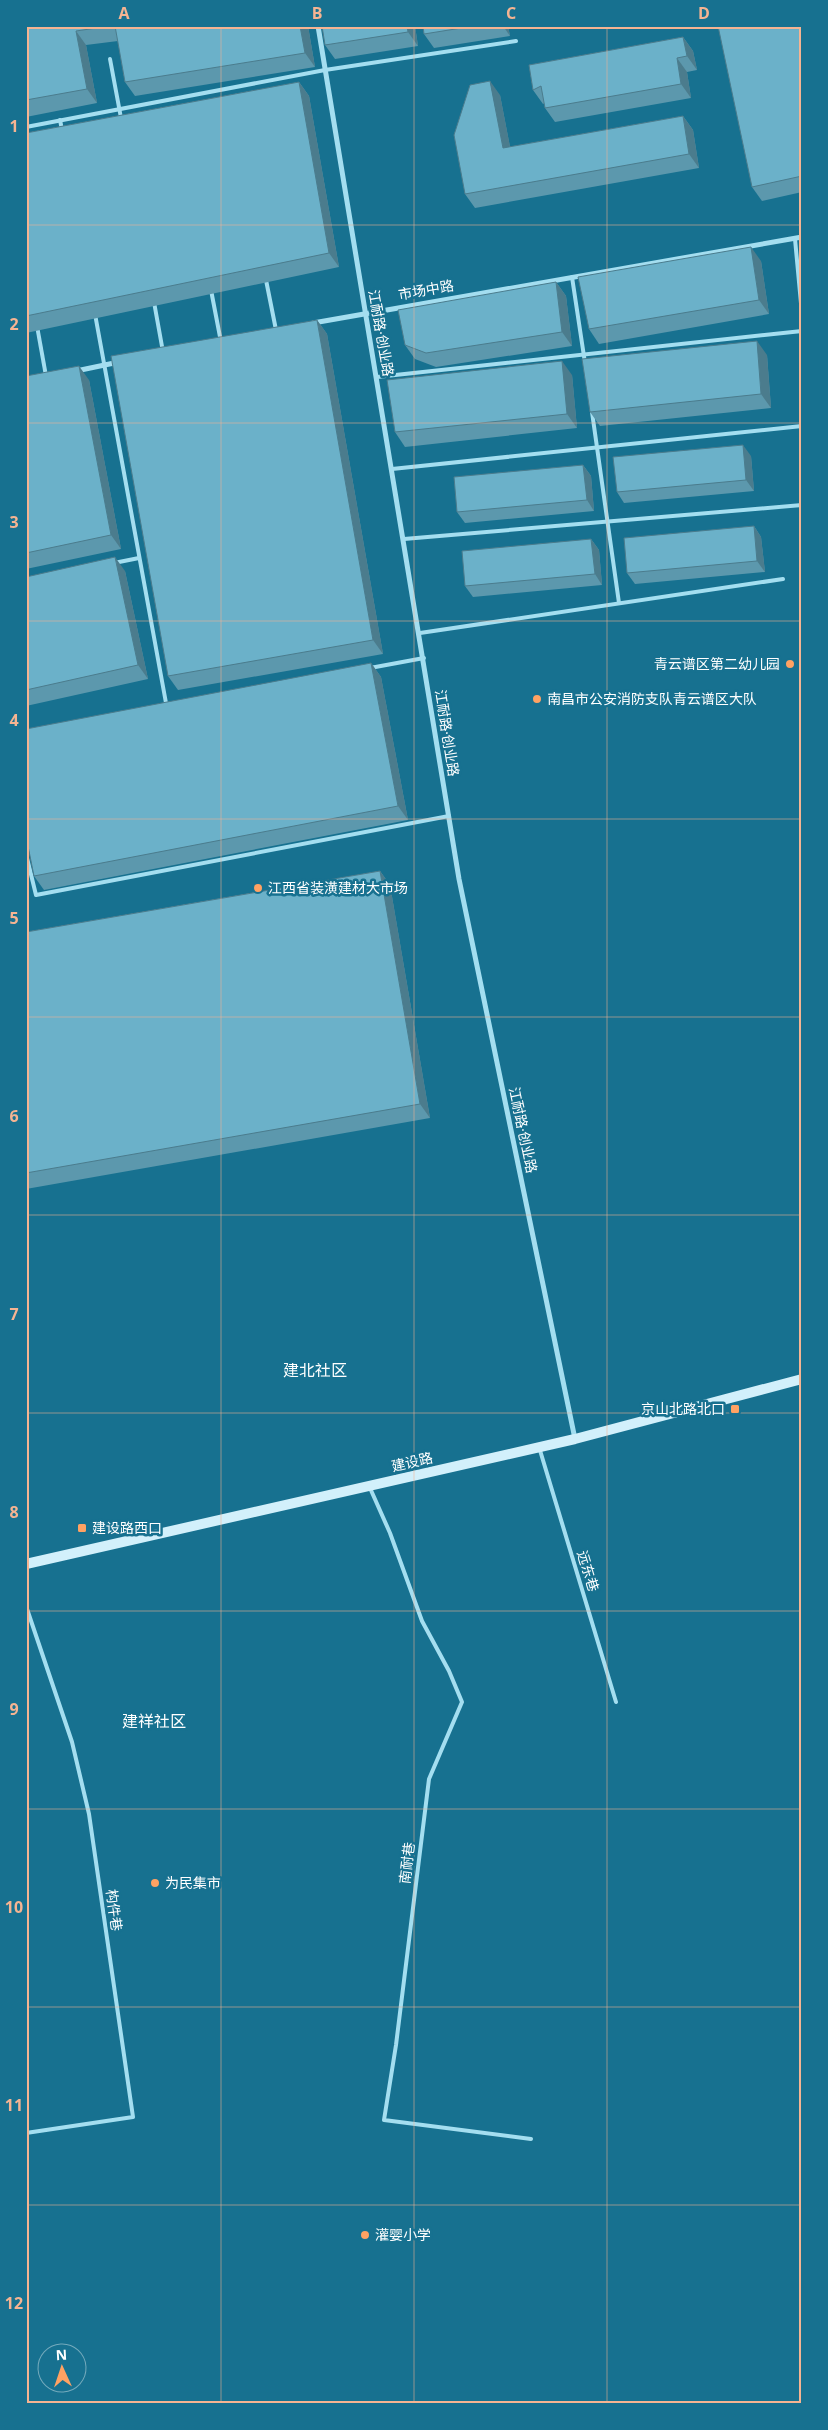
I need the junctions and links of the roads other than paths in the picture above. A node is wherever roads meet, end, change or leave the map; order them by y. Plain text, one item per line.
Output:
1 (318, 26) edge
2 (516, 41) dead end
3 (110, 59) dead end
4 (325, 70) junction
5 (229, 88) junction
6 (231, 98) edge
7 (173, 99) junction
8 (119, 109) junction
9 (175, 109) edge
10 (60, 120) junction
11 (26, 127) edge
12 (123, 129) edge
13 (64, 140) edge
14 (802, 238) edge
15 (795, 239) junction
16 (265, 272) edge
17 (572, 276) junction
18 (209, 283) edge
19 (153, 295) edge
20 (94, 306) edge
21 (365, 312) junction
22 (802, 314) edge
23 (36, 320) edge
24 (303, 325) edge
25 (285, 328) edge
26 (276, 330) junction
27 (802, 331) edge
28 (267, 332) edge
29 (230, 340) edge
30 (221, 342) junction
31 (211, 344) edge
32 (173, 351) edge
33 (164, 353) junction
34 (155, 355) edge
35 (584, 355) junction
36 (130, 360) edge
37 (104, 365) junction
38 (66, 373) edge
39 (586, 373) edge
40 (56, 375) edge
41 (47, 377) junction
42 (377, 377) junction
43 (40, 379) edge
44 (592, 410) edge
45 (802, 426) edge
46 (597, 447) junction
47 (392, 469) junction
48 (802, 504) edge
49 (608, 521) junction
50 (404, 539) junction
51 (140, 558) junction
52 (111, 564) edge
53 (783, 579) dead end
54 (620, 603) junction
55 (420, 633) junction
56 (424, 658) junction
57 (367, 668) edge
58 (176, 701) edge
59 (166, 703) junction
60 (157, 705) edge
61 (449, 816) junction
62 (26, 854) edge
63 (802, 1379) edge
64 (575, 1439) junction
65 (539, 1447) junction
66 (369, 1486) junction
67 (26, 1564) edge
68 (26, 1606) edge
69 (616, 1702) dead end
70 (26, 2133) edge
71 (531, 2139) dead end

1 - 4 street, 江耐路·创业路
2 - 4 lane
3 - 8 lane
4 - 5 lane
4 - 21 street, 江耐路·创业路
5 - 6 lane
5 - 7 lane
7 - 8 lane
7 - 9 lane
8 - 10 lane
8 - 12 lane
10 - 11 lane
10 - 13 lane
14 - 15 street, 市场中路
15 - 17 street, 市场中路
15 - 22 lane
16 - 26 lane
17 - 21 street, 市场中路
17 - 35 lane
18 - 30 lane
19 - 33 lane
20 - 37 lane
21 - 24 street, 市场中路
21 - 42 street, 江耐路·创业路
23 - 41 lane
25 - 26 street
26 - 28 street
27 - 35 lane
29 - 30 street
30 - 31 street
32 - 33 street
33 - 34 street
35 - 39 lane
35 - 42 lane
36 - 37 street
37 - 38 street
37 - 51 lane
40 - 41 street
41 - 43 street
42 - 47 street, 江耐路·创业路
44 - 46 lane
45 - 46 lane
46 - 47 lane
46 - 49 lane
47 - 50 street, 江耐路·创业路
48 - 49 lane
49 - 50 lane
49 - 54 lane
50 - 55 street, 江耐路·创业路
51 - 52 lane
51 - 59 lane
53 - 54 lane
54 - 55 lane
55 - 56 street, 江耐路·创业路
56 - 57 lane
56 - 61 street, 江耐路·创业路
58 - 59 lane
59 - 60 lane
61 - 62 lane
61 - 64 street, 江耐路·创业路
63 - 64 main road, 建设路
64 - 65 main road, 建设路
65 - 66 main road, 建设路
65 - 69 lane, 远东巷
66 - 67 main road, 建设路
66 - 71 lane, 南耐巷
68 - 70 lane, 构件巷

